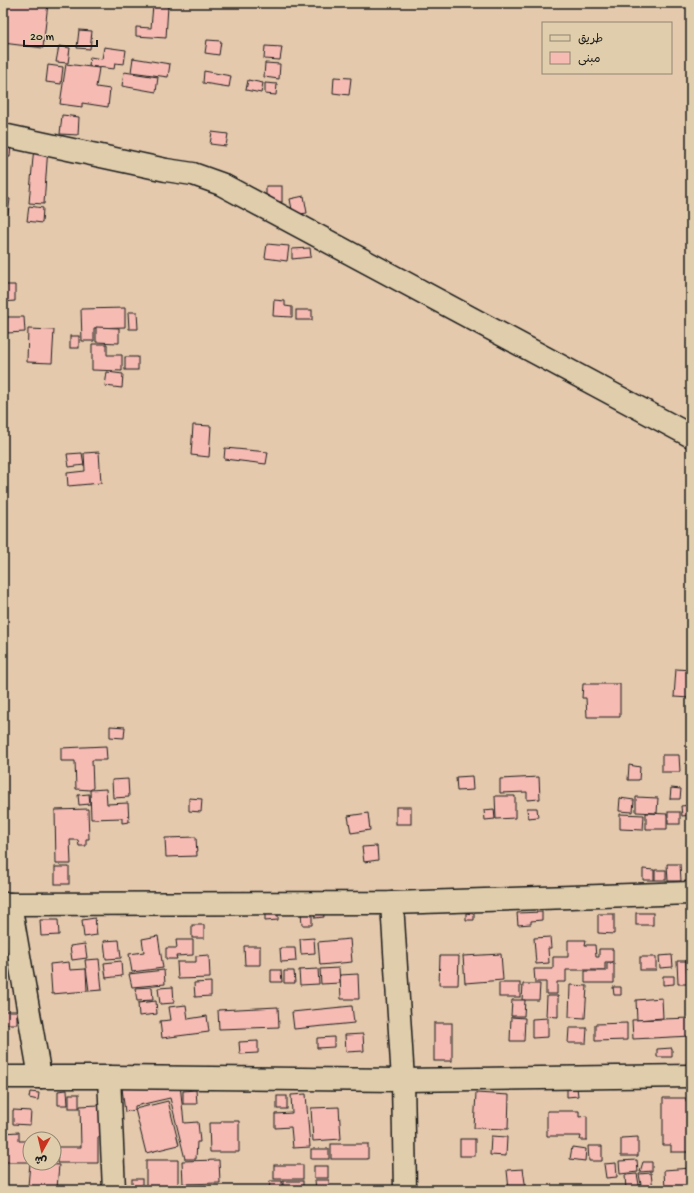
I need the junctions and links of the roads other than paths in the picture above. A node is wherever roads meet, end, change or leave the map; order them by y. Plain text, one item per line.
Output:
1 (3, 135) edge
2 (691, 436) edge
3 (691, 893) edge
4 (392, 903) junction
5 (6, 904) edge
6 (691, 1076) edge
7 (3, 1077) edge
8 (109, 1077) junction
9 (40, 1078) junction
10 (403, 1080) junction
11 (114, 1190) edge
12 (405, 1190) edge

1 - 2 street
3 - 4 street
4 - 5 street
4 - 10 street
5 - 9 street
6 - 10 street
7 - 9 street
8 - 9 street
8 - 10 street
8 - 11 street
10 - 12 street

